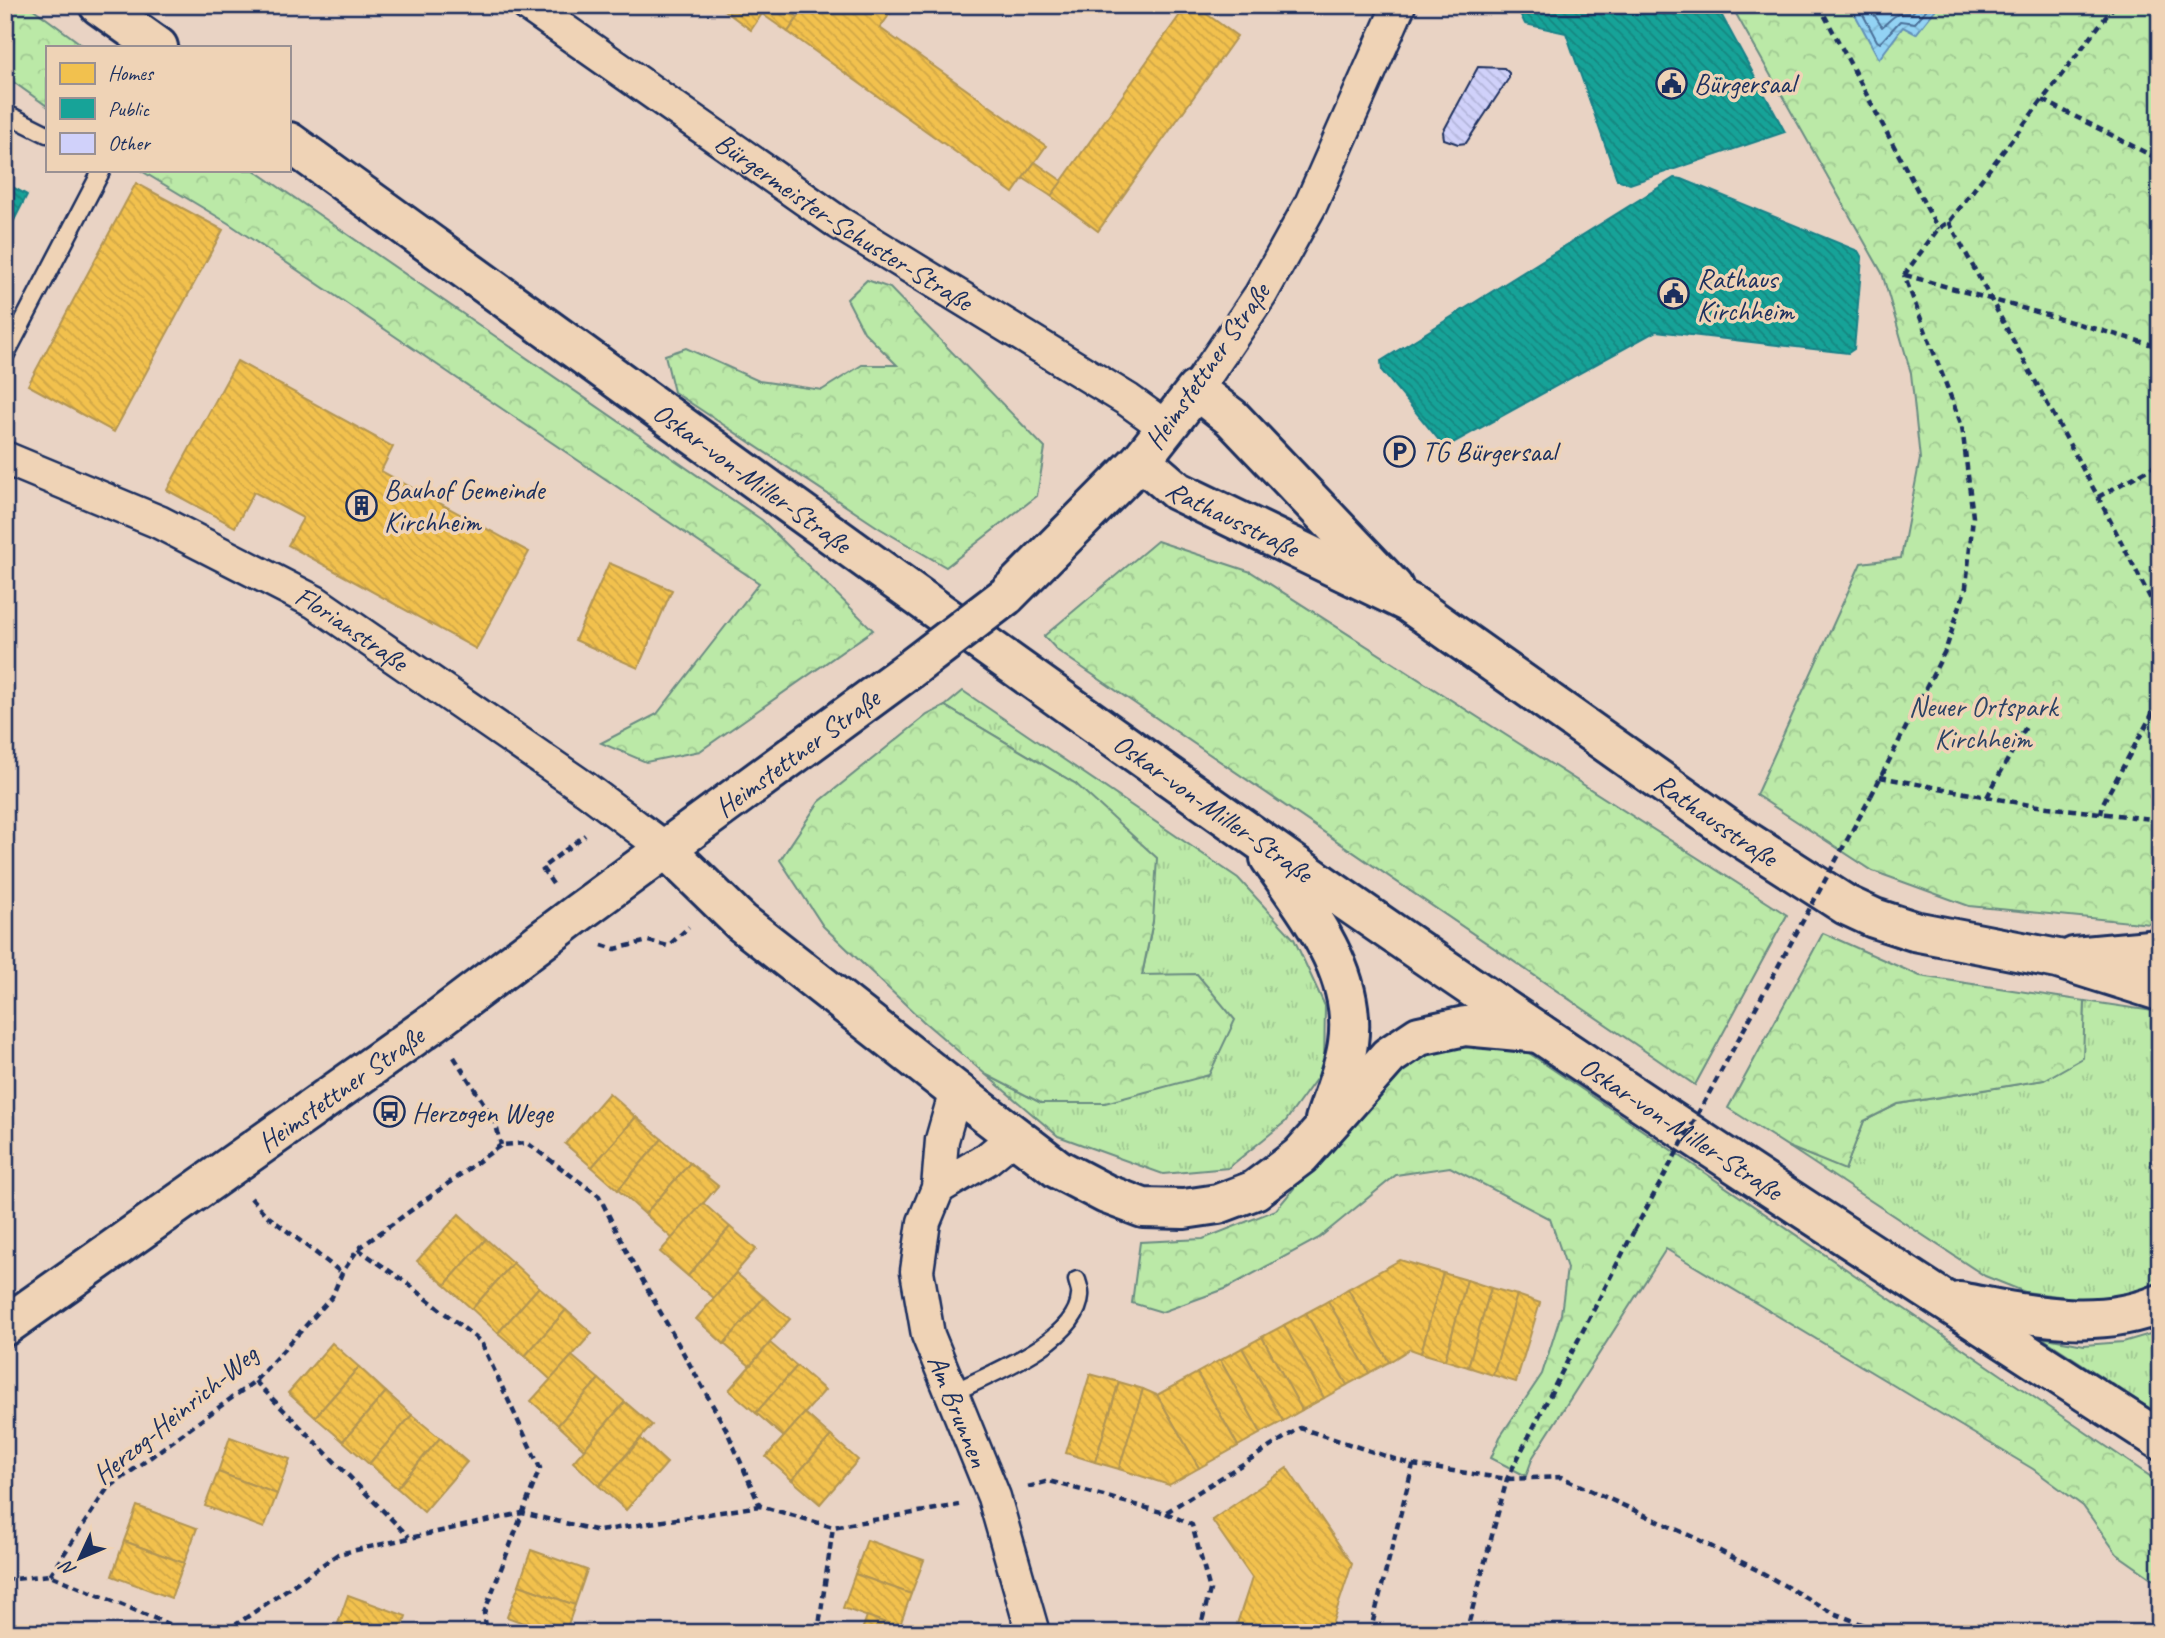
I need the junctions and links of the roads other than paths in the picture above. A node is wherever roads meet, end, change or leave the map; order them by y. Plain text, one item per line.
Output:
1 (99, 5) edge
2 (528, 5) edge
3 (1399, 5) edge
4 (157, 46) edge
5 (5, 113) edge
6 (46, 134) edge
7 (290, 143) edge
8 (101, 172) edge
9 (5, 356) edge
10 (1196, 390) junction
11 (1167, 428) junction
12 (5, 458) edge
13 (1141, 460) junction
14 (1409, 603) junction
15 (1257, 839) junction
16 (666, 849) junction
17 (2160, 949) edge
18 (2058, 959) junction
19 (2160, 991) edge
20 (1541, 1033) junction
21 (956, 1091) junction
22 (1322, 1129) junction
23 (1015, 1136) junction
24 (938, 1188) junction
25 (1077, 1280) dead end
26 (1941, 1299) junction
27 (2160, 1304) edge
28 (5, 1326) edge
29 (952, 1393) junction
30 (2160, 1440) edge
31 (1033, 1633) edge

1 - 4 main road
2 - 11 street, Bürgermeister-Schuster-Straße
3 - 10 street, Heimstettner Straße
5 - 6 lane
7 - 15 main road, Oskar-von-Miller-Straße
8 - 9 lane
10 - 11 main road, Heimstettner Straße
10 - 14 main road, Rathausstraße
11 - 13 main road, Heimstettner Straße
12 - 16 street, Florianstraße
13 - 14 main road, Rathausstraße
13 - 16 main road, Heimstettner Straße, bridge
14 - 18 main road, Rathausstraße
15 - 20 main road, Oskar-von-Miller-Straße
15 - 22 main road
16 - 21 main road
16 - 28 main road, Heimstettner Straße
17 - 18 main road, Rathausstraße
18 - 19 main road, Rathausstraße
20 - 22 main road
20 - 26 main road, Oskar-von-Miller-Straße
21 - 23 main road
21 - 24 street, Am Brunnen
22 - 23 main road
23 - 24 street
24 - 29 street, Am Brunnen
25 - 29 lane
26 - 27 main road
26 - 30 main road, Oskar-von-Miller-Straße
29 - 31 street, Am Brunnen

